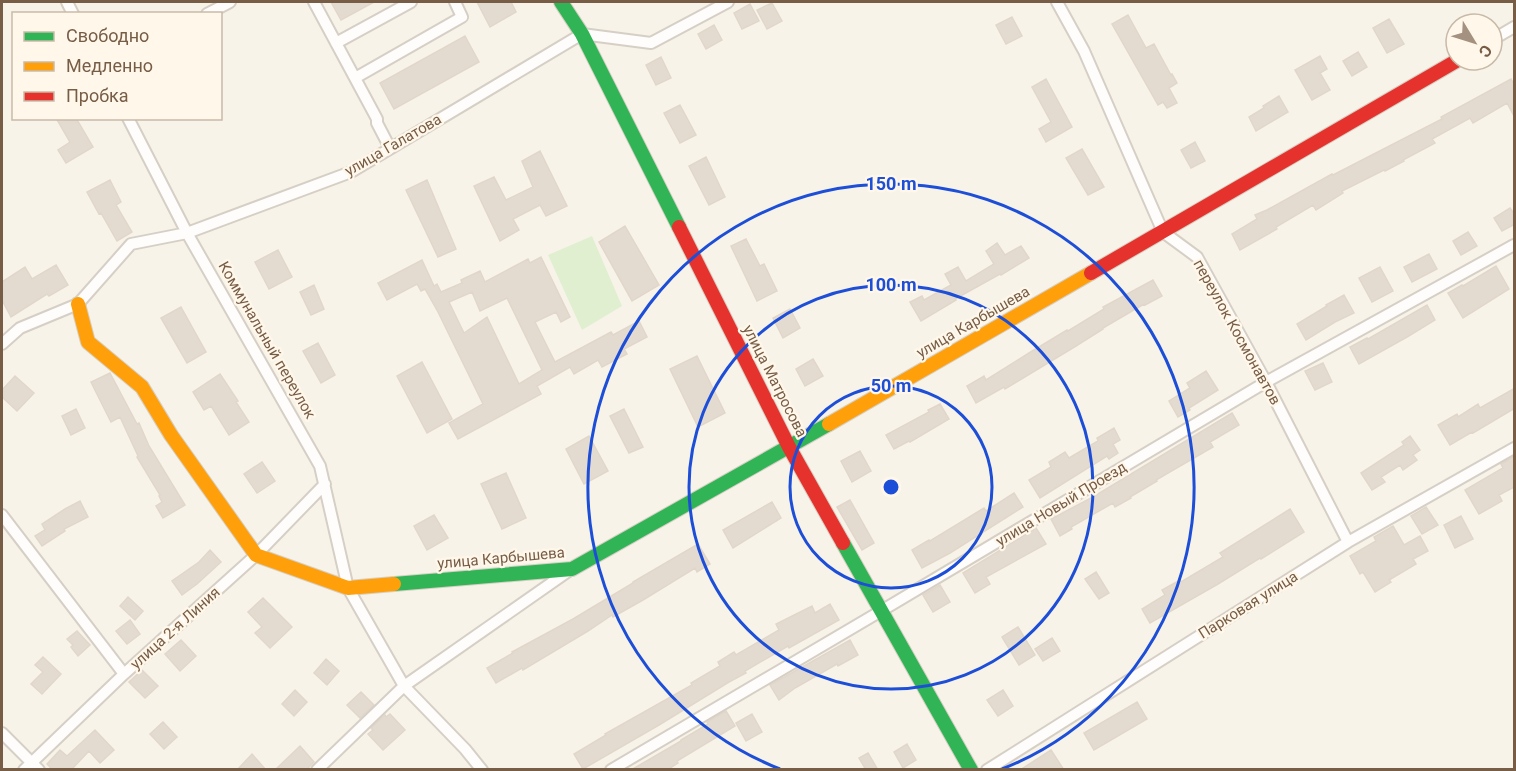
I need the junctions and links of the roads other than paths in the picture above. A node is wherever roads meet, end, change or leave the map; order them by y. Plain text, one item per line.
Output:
1 (230, 2) edge
2 (314, 2) edge
3 (411, 2) edge
4 (455, 2) edge
5 (561, 2) edge
6 (728, 2) edge
7 (1057, 2) edge
8 (211, 12) edge
9 (582, 34) junction
10 (336, 43) junction
11 (1444, 68) edge
12 (355, 78) junction
13 (129, 120) edge
14 (390, 148) junction
15 (1162, 232) junction
16 (188, 233) junction
17 (1515, 245) edge
18 (78, 304) junction
19 (2, 344) edge
20 (1266, 382) junction
21 (789, 447) junction
22 (1515, 448) edge
23 (325, 484) junction
24 (2, 515) edge
25 (1348, 542) junction
26 (256, 555) junction
27 (572, 569) junction
28 (348, 588) junction
29 (881, 611) junction
30 (124, 674) junction
31 (404, 686) junction
32 (2, 733) edge
33 (31, 767) edge
34 (317, 770) edge
35 (482, 770) edge
36 (611, 770) edge
37 (971, 770) edge
38 (987, 770) edge

1 - 8 street
2 - 10 street
3 - 10 street
4 - 12 street
5 - 9 street, улица Матросова
6 - 9 street
7 - 15 street
9 - 14 street, улица Галатова
9 - 21 street, улица Матросова
10 - 12 street
11 - 15 street, улица Карбышева
12 - 14 street
13 - 16 street, Коммунальный переулок
14 - 16 street, улица Галатова
15 - 20 street, переулок Космонавтов
15 - 21 street, улица Карбышева
16 - 18 street, улица Галатова
16 - 23 street, Коммунальный переулок
17 - 20 street, улица Новый Проезд
18 - 19 street, улица Галатова
18 - 26 street
20 - 25 street, переулок Космонавтов
20 - 29 street, улица Новый Проезд
21 - 27 street, улица Карбышева
21 - 29 street, улица Матросова
22 - 25 street, Парковая улица
23 - 26 street, улица 2-я Линия
23 - 28 street, Коммунальный переулок
24 - 30 street
25 - 38 street, Парковая улица
26 - 28 street
26 - 30 street, улица 2-я Линия
27 - 28 street, улица Карбышева
27 - 31 street
28 - 31 street, Коммунальный переулок
29 - 36 street, улица Новый Проезд
29 - 37 street, улица Матросова
30 - 33 street, улица 2-я Линия
31 - 34 street
31 - 35 street, Коммунальный переулок
32 - 33 street

